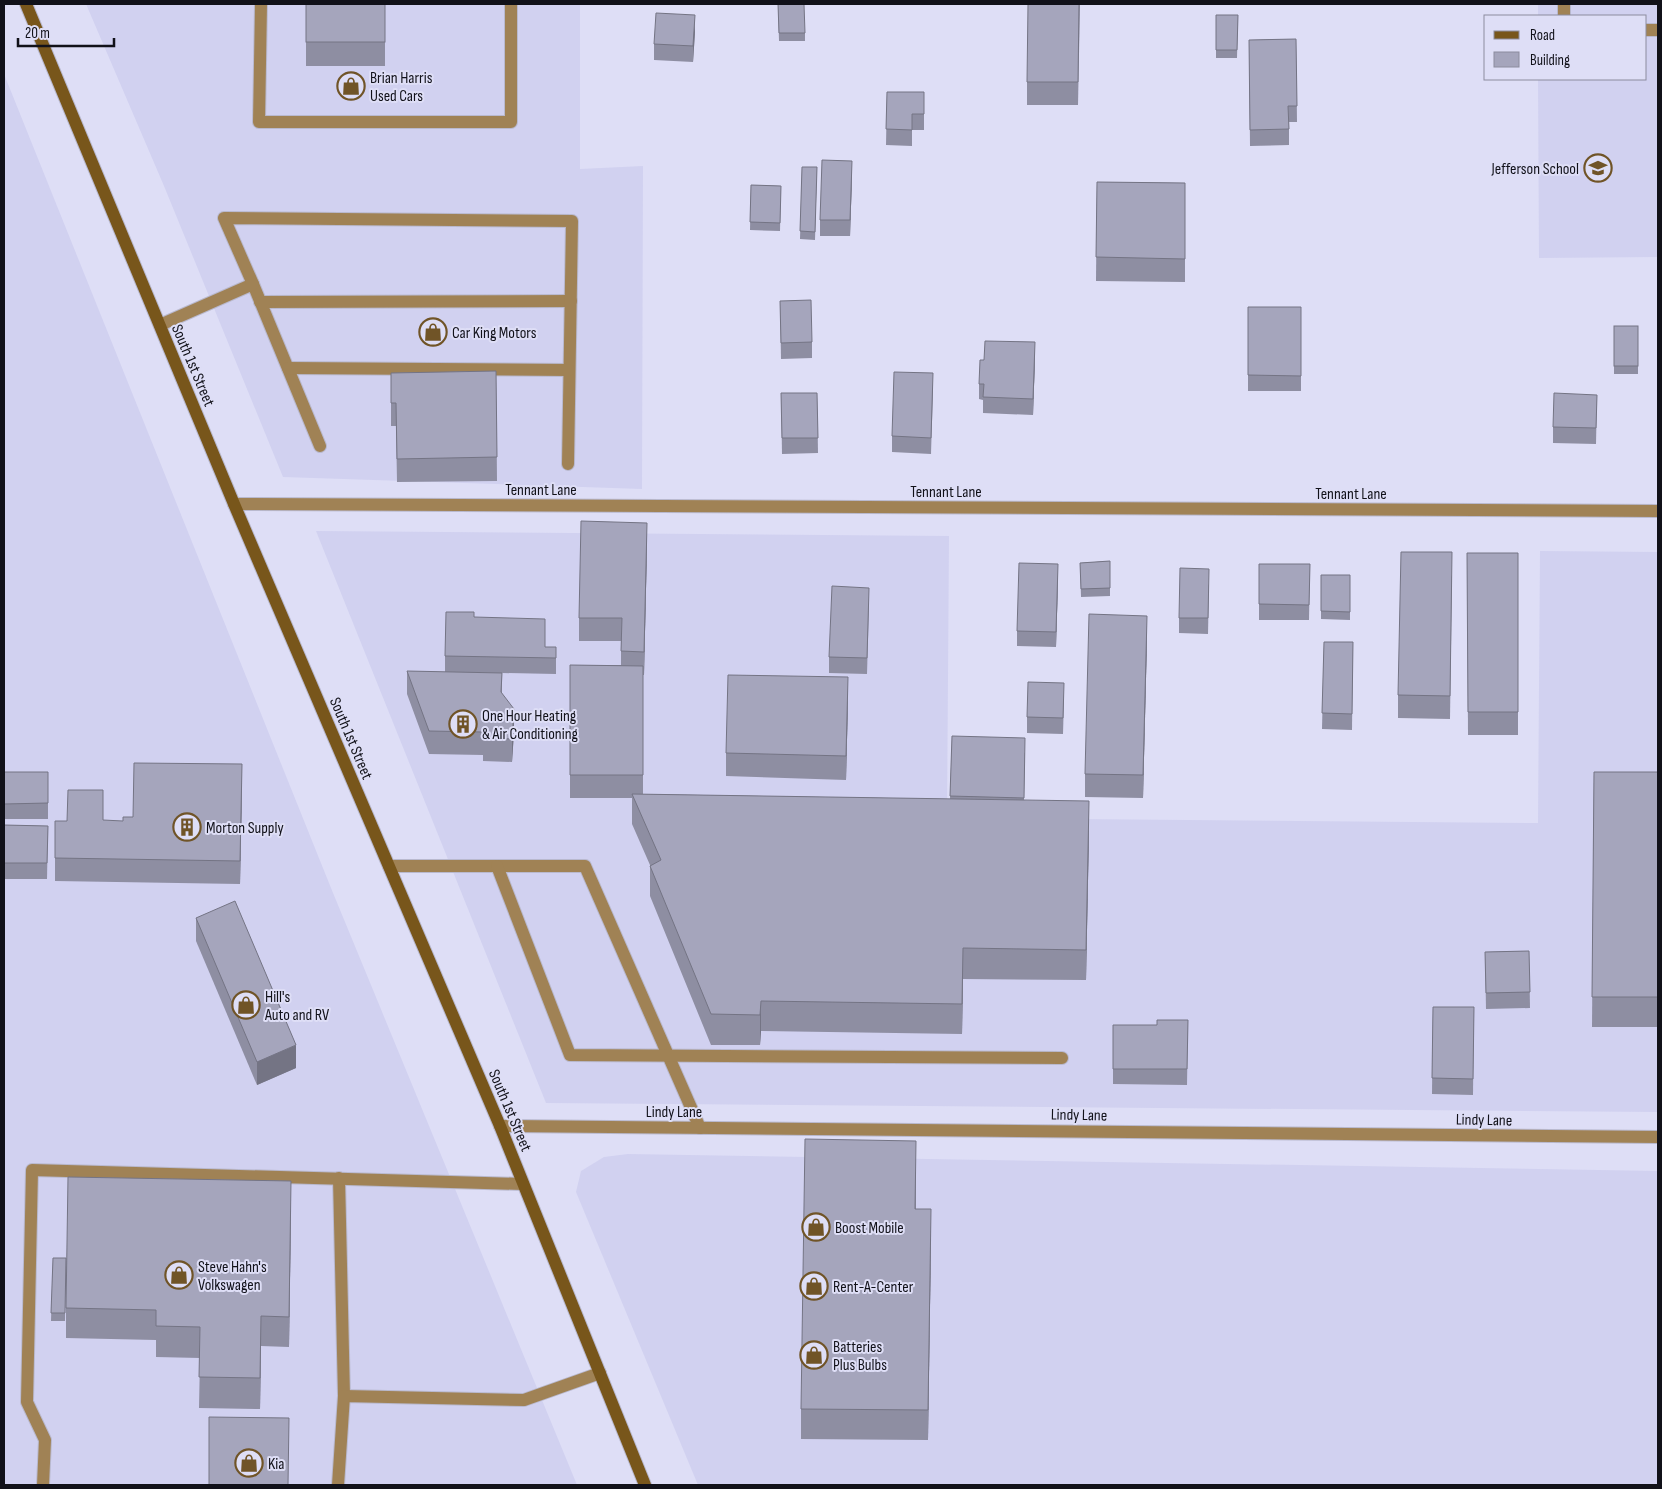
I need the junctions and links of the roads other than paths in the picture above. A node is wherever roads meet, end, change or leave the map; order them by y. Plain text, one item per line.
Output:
1 (26, 4) edge
2 (261, 4) edge
3 (511, 4) edge
4 (253, 284) junction
5 (571, 300) junction
6 (260, 302) junction
7 (160, 325) junction
8 (288, 368) junction
9 (570, 370) junction
10 (320, 446) dead end
11 (568, 464) dead end
12 (234, 504) junction
13 (1658, 511) edge
14 (388, 866) junction
15 (497, 866) junction
16 (668, 1055) junction
17 (1062, 1058) dead end
18 (500, 1126) junction
19 (700, 1128) junction
20 (1658, 1137) edge
21 (339, 1178) junction
22 (523, 1184) junction
23 (600, 1373) junction
24 (344, 1396) junction
25 (43, 1485) edge
26 (338, 1485) edge
27 (645, 1485) edge

1 - 7 main road, South 1st Street
2 - 3 street
4 - 5 street
4 - 6 street
4 - 7 street
5 - 6 street
5 - 9 street
6 - 8 street
7 - 12 main road, South 1st Street
8 - 9 street
8 - 10 street
9 - 11 street
12 - 13 street, Tennant Lane
12 - 14 main road, South 1st Street
14 - 15 street
14 - 18 main road, South 1st Street
15 - 16 street
15 - 16 street
16 - 17 street
16 - 19 street
18 - 19 street, Lindy Lane
18 - 22 main road, South 1st Street
19 - 20 street, Lindy Lane
21 - 22 street
21 - 24 street
21 - 25 street
22 - 23 main road, South 1st Street
23 - 24 street
23 - 27 main road, South 1st Street
24 - 26 street

